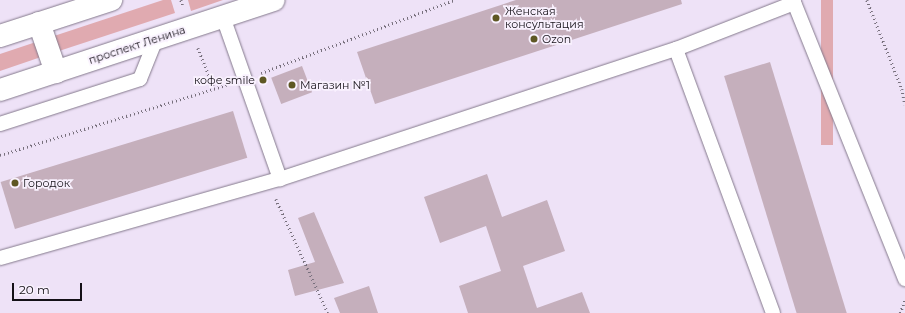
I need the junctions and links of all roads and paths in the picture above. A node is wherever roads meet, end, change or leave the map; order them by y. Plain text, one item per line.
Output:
1 (111, 0) edge
2 (274, 0) edge
3 (867, 0) edge
4 (793, 2) edge
5 (223, 17) junction
6 (39, 23) junction
7 (0, 36) edge
8 (156, 39) junction
9 (676, 48) junction
10 (56, 72) junction
11 (0, 90) edge
12 (905, 105) edge
13 (0, 124) edge
14 (280, 179) junction
15 (0, 258) edge
16 (905, 279) edge
17 (905, 299) edge
18 (773, 313) edge
19 (900, 313) edge

1 - 6 main road
2 - 5 main road, проспект Ленина
3 - 12 path
4 - 9 lane
4 - 16 lane
5 - 8 main road, проспект Ленина
5 - 14 lane
6 - 7 main road
6 - 10 main road
8 - 10 main road, проспект Ленина
8 - 13 lane
9 - 14 lane
9 - 18 lane
10 - 11 main road, проспект Ленина
14 - 15 lane
17 - 19 path

